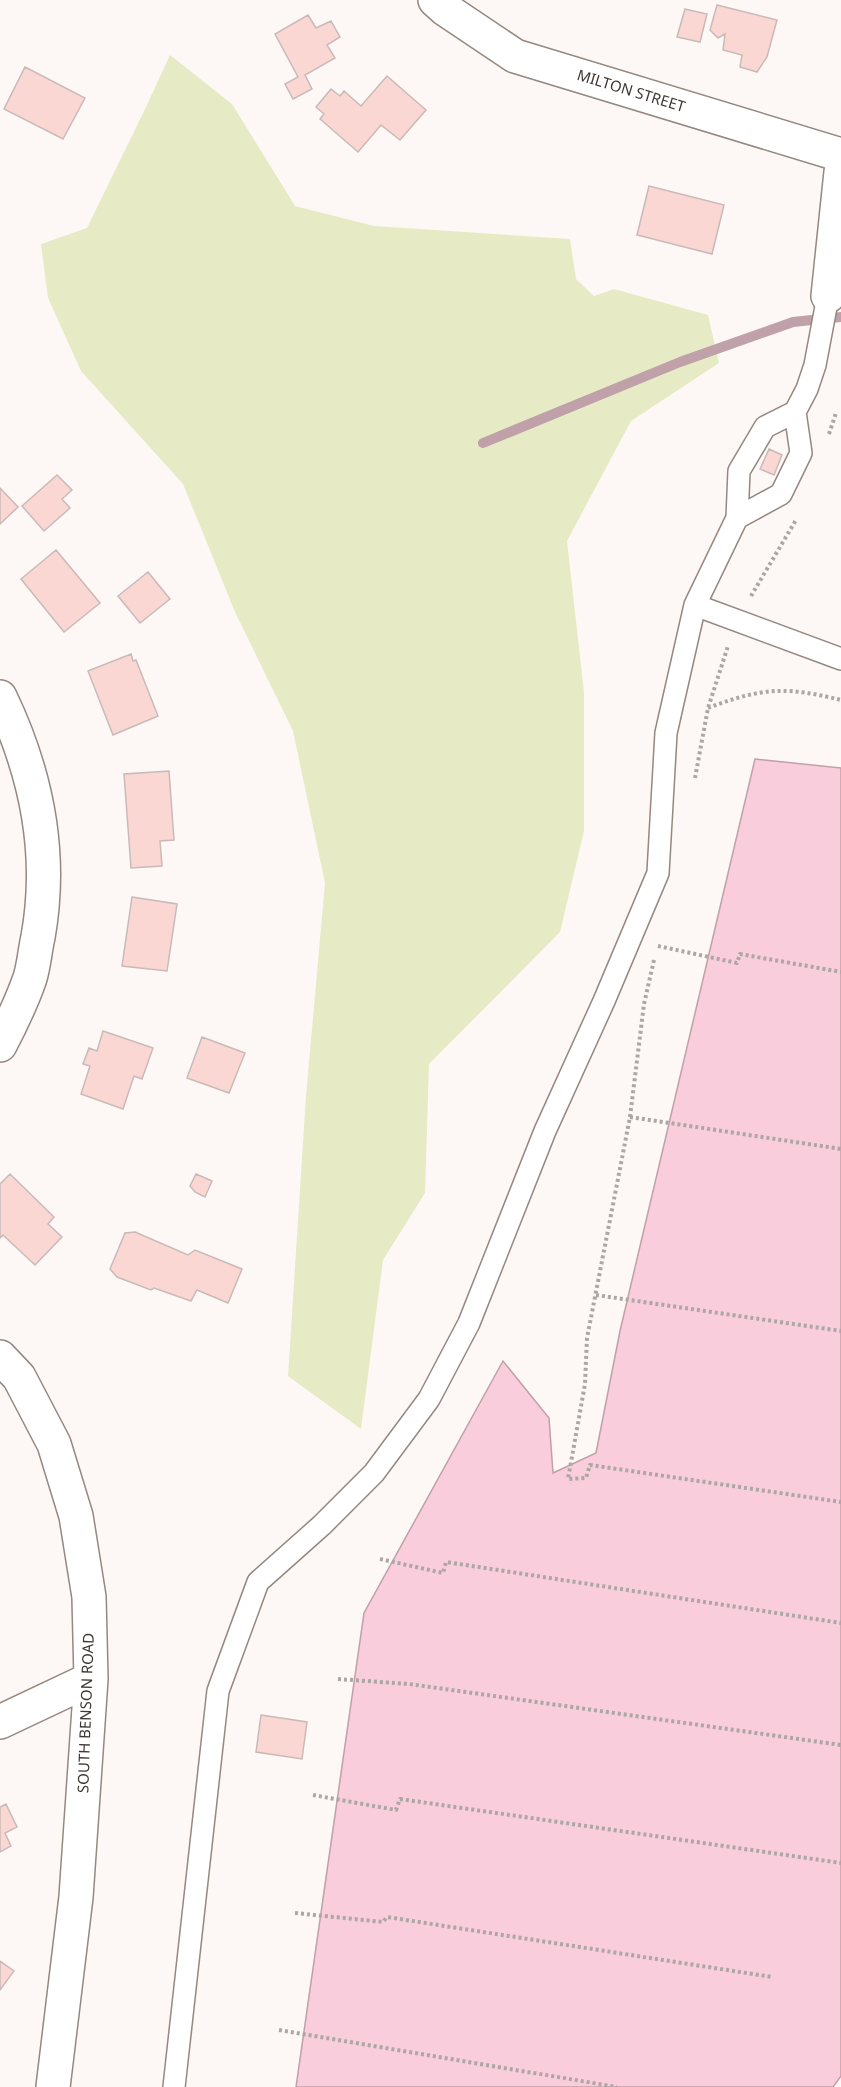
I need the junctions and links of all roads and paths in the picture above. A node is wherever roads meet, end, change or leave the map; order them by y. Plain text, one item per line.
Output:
1 (435, 0) edge
2 (841, 155) edge
3 (841, 172) edge
4 (828, 303) joint
5 (795, 412) junction
6 (836, 413) dead end
7 (826, 443) dead end
8 (737, 518) junction
9 (797, 518) dead end
10 (695, 605) junction
11 (737, 619) junction
12 (841, 659) edge
13 (0, 697) edge
14 (841, 700) edge
15 (708, 708) junction
16 (694, 778) dead end
17 (661, 936) dead end
18 (655, 958) dead end
19 (841, 972) edge
20 (0, 1045) edge
21 (630, 1117) junction
22 (841, 1149) edge
23 (596, 1296) junction
24 (841, 1331) edge
25 (0, 1357) edge
26 (841, 1502) edge
27 (380, 1559) dead end
28 (841, 1623) edge
29 (91, 1679) junction
30 (338, 1679) dead end
31 (0, 1722) edge
32 (841, 1745) edge
33 (312, 1795) dead end
34 (841, 1863) edge
35 (295, 1913) dead end
36 (772, 1977) dead end
37 (279, 2030) dead end
38 (53, 2087) edge
39 (174, 2087) edge
40 (617, 2087) edge

1 - 2 street, MILTON STREET
3 - 4 street
4 - 5 lane
5 - 8 lane
5 - 8 lane
6 - 7 path
8 - 10 lane
9 - 11 path
10 - 11 lane
10 - 39 lane
11 - 12 lane
11 - 15 path
13 - 20 street
14 - 15 path
15 - 16 path
17 - 19 path
18 - 21 path
21 - 22 path
21 - 23 path
23 - 24 path
23 - 26 path
25 - 29 street, SOUTH BENSON ROAD
27 - 28 path
29 - 31 street
29 - 38 street, SOUTH BENSON ROAD
30 - 32 path
33 - 34 path
35 - 36 path
37 - 40 path

